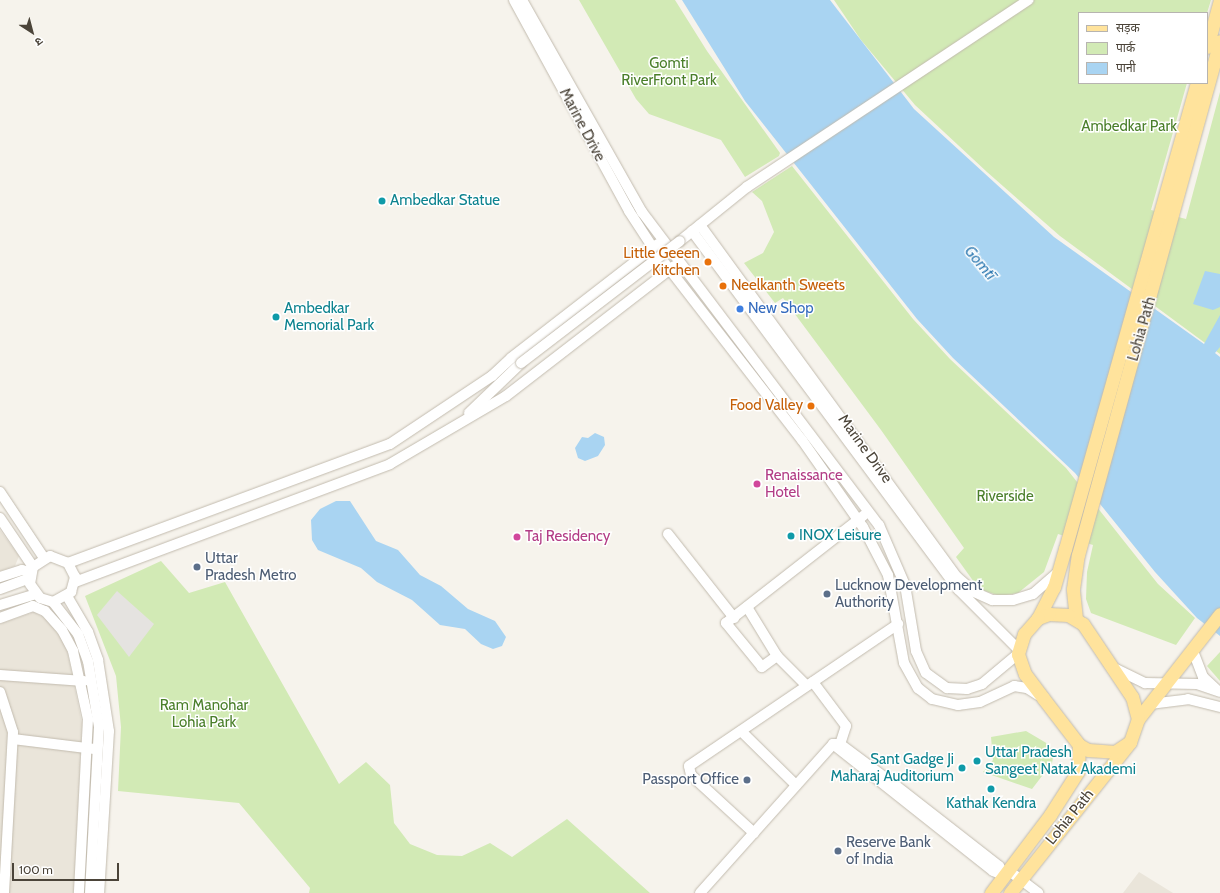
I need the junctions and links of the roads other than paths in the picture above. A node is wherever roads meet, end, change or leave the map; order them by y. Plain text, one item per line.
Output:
1 (514, 0) edge
2 (522, 0) edge
3 (1028, 0) edge
4 (1220, 0) edge
5 (1220, 40) edge
6 (1208, 43) edge
7 (1197, 84) edge
8 (696, 228) junction
9 (663, 240) junction
10 (653, 248) junction
11 (681, 262) junction
12 (669, 270) junction
13 (521, 363) junction
14 (492, 376) junction
15 (448, 432) junction
16 (0, 492) edge
17 (869, 511) junction
18 (0, 518) edge
19 (858, 520) junction
20 (668, 534) dead end
21 (44, 558) junction
22 (68, 562) junction
23 (1059, 570) junction
24 (31, 572) junction
25 (0, 577) edge
26 (75, 582) junction
27 (0, 589) edge
28 (35, 594) junction
29 (67, 596) junction
30 (53, 602) junction
31 (0, 605) edge
32 (747, 607) junction
33 (1220, 614) edge
34 (0, 618) edge
35 (734, 618) junction
36 (1038, 618) junction
37 (1076, 619) junction
38 (898, 624) junction
39 (1193, 651) junction
40 (1018, 652) junction
41 (778, 656) junction
42 (1112, 667) junction
43 (0, 675) edge
44 (79, 681) junction
45 (92, 682) junction
46 (810, 684) junction
47 (1166, 684) junction
48 (1218, 691) edge
49 (0, 692) edge
50 (1043, 698) junction
51 (1150, 704) junction
52 (1220, 707) edge
53 (1138, 719) junction
54 (740, 731) junction
55 (12, 739) junction
56 (1130, 742) junction
57 (836, 744) junction
58 (1079, 745) junction
59 (88, 748) junction
60 (99, 750) junction
61 (796, 785) junction
62 (4, 826) edge
63 (754, 833) junction
64 (1007, 873) junction
65 (1021, 880) junction
66 (995, 892) edge
67 (1035, 892) edge
68 (4, 893) edge
69 (79, 893) edge
70 (90, 893) edge
71 (99, 893) edge
72 (700, 893) edge
73 (1010, 893) edge

1 - 10 street, Marine Drive
2 - 9 street, Marine Drive
3 - 8 street
4 - 6 main road
5 - 37 main road, Lohia Path
7 - 23 main road, Lohia Path
8 - 13 street, bridge
8 - 23 street, Marine Drive
8 - 40 street, Marine Drive
9 - 10 street
9 - 11 street, Marine Drive
10 - 12 street, Marine Drive
10 - 14 street
11 - 12 street
11 - 17 street, Marine Drive
12 - 15 street
12 - 19 street, Marine Drive
13 - 14 street
13 - 15 street
14 - 22 street
15 - 26 street
16 - 21 street
17 - 19 street
17 - 40 street, Marine Drive
18 - 24 street
19 - 32 street
19 - 38 street, Marine Drive
20 - 35 street
21 - 22 street
21 - 24 street
22 - 26 street
23 - 36 main road, Lohia Path
24 - 25 street
24 - 27 street
24 - 28 street
26 - 29 street
28 - 30 street
28 - 31 street
29 - 30 street
29 - 71 street
30 - 45 street
32 - 35 street
32 - 41 street
33 - 39 main road
34 - 44 street
35 - 41 street
36 - 37 main road
36 - 40 main road, Lohia Path
37 - 42 main road
38 - 46 street
38 - 50 street, Marine Drive
39 - 47 main road
39 - 48 street
40 - 50 main road
41 - 46 street
42 - 47 street
42 - 53 main road
43 - 44 street
44 - 45 street
44 - 59 street
45 - 60 street
46 - 54 street
46 - 57 street
47 - 48 street
47 - 51 main road
49 - 55 street
50 - 58 main road
51 - 52 street
51 - 53 main road
53 - 56 main road, Lohia Path
54 - 61 street
54 - 63 street
55 - 59 street
55 - 62 street
56 - 58 main road
56 - 65 main road, Lohia Path
57 - 61 street
57 - 64 street
58 - 64 main road, Lohia Path
59 - 60 street
59 - 69 street
60 - 70 street
61 - 63 street
62 - 68 street
63 - 72 street
64 - 65 street
64 - 66 main road, Lohia Path
65 - 67 street
65 - 73 main road, Lohia Path

